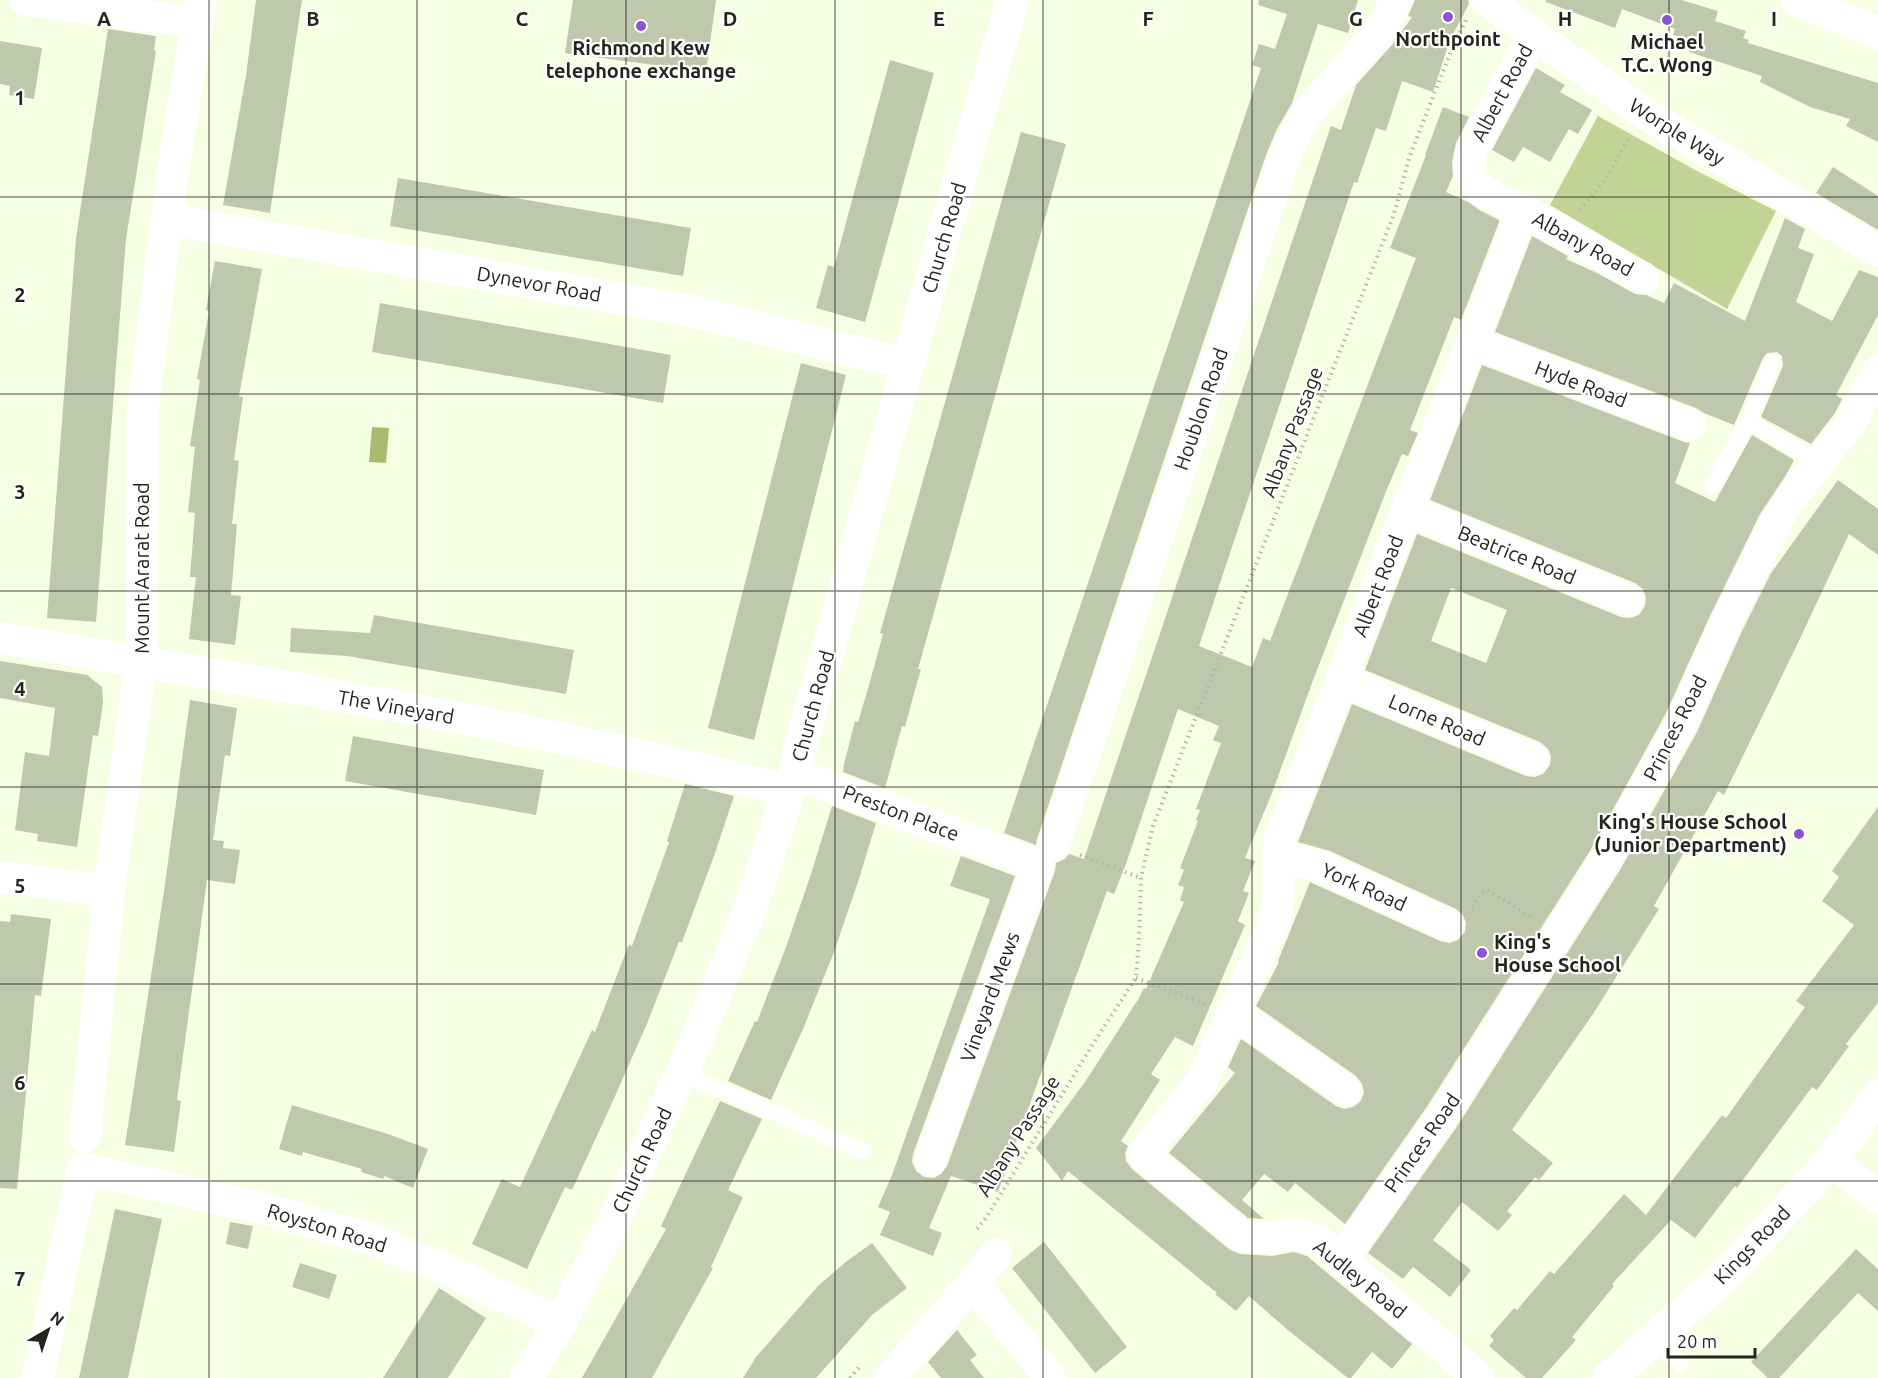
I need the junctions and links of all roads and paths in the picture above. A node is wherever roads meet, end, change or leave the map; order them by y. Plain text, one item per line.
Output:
1 (26, 0) edge
2 (1013, 0) edge
3 (1396, 0) edge
4 (1797, 0) edge
5 (1476, 9) edge
6 (200, 11) edge
7 (1878, 33) edge
8 (1534, 35) junction
9 (1645, 114) junction
10 (1523, 210) junction
11 (166, 219) junction
12 (1566, 235) junction
13 (1878, 251) edge
14 (1643, 278) dead end
15 (1472, 342) junction
16 (1773, 362) dead end
17 (909, 363) junction
18 (1878, 371) edge
19 (1748, 421) junction
20 (1690, 425) dead end
21 (1820, 463) junction
22 (1712, 486) dead end
23 (1407, 510) junction
24 (1628, 600) dead end
25 (0, 638) edge
26 (141, 662) junction
27 (1341, 680) junction
28 (1533, 759) dead end
29 (792, 782) junction
30 (1054, 845) joint
31 (1007, 854) joint
32 (1278, 859) junction
33 (0, 877) edge
34 (1141, 878) junction
35 (109, 891) junction
36 (1448, 925) joint
37 (1559, 933) junction
38 (1136, 978) junction
39 (1233, 1013) junction
40 (682, 1073) junction
41 (1346, 1091) dead end
42 (1878, 1096) edge
43 (85, 1137) dead end
44 (862, 1151) dead end
45 (1143, 1155) joint
46 (930, 1160) dead end
47 (1831, 1161) junction
48 (1878, 1197) edge
49 (970, 1236) dead end
50 (996, 1254) dead end
51 (1341, 1260) junction
52 (973, 1283) junction
53 (560, 1323) junction
54 (1655, 1338) junction
55 (865, 1360) dead end
56 (1681, 1364) dead end
57 (38, 1378) edge
58 (526, 1378) edge
59 (850, 1378) edge
60 (890, 1378) edge
61 (1050, 1378) edge
62 (1479, 1378) edge
63 (1609, 1378) edge

1 - 6 street
2 - 17 main road, Church Road
3 - 30 street, Houblon Road
4 - 7 main road
5 - 8 street, Worple Way
5 - 34 path, Albany Passage
6 - 11 street, Mount Ararat Road
8 - 9 street, Worple Way
8 - 10 street, Albert Road
9 - 12 path
9 - 13 street, Worple Way
10 - 12 street, Albany Road
10 - 15 street, Albert Road
11 - 17 street, Dynevor Road
11 - 26 street, Mount Ararat Road
12 - 14 street, Albany Road
15 - 20 street, Hyde Road
15 - 23 street, Albert Road
16 - 19 lane
17 - 29 main road, Church Road
18 - 21 street, Princes Road
19 - 21 lane
19 - 22 lane
21 - 37 street, Princes Road
23 - 24 street, Beatrice Road
23 - 27 street, Albert Road
25 - 26 street, The Vineyard
26 - 29 street, The Vineyard
26 - 35 street, Mount Ararat Road
27 - 28 street, Lorne Road
27 - 32 street, Albert Road
29 - 31 street, Preston Place
29 - 40 main road, Church Road
30 - 34 path
31 - 46 street, Vineyard Mews
32 - 36 street, York Road
32 - 39 street, Albert Road
33 - 35 street
34 - 38 path, Albany Passage
35 - 43 street, Mount Ararat Road
36 - 37 path
37 - 51 street, Princes Road
38 - 39 path
38 - 49 path, Albany Passage
39 - 41 street
39 - 45 street, Albert Road
40 - 44 lane
40 - 53 main road, Church Road
42 - 47 main road, Kings Road
45 - 51 street, Audley Road
47 - 48 street
47 - 54 main road, Kings Road
50 - 52 street
51 - 62 street, Audley Road
52 - 60 street
52 - 61 street
53 - 57 street, Royston Road
53 - 58 main road, Church Road
54 - 56 lane
54 - 63 main road, Kings Road
55 - 59 path

